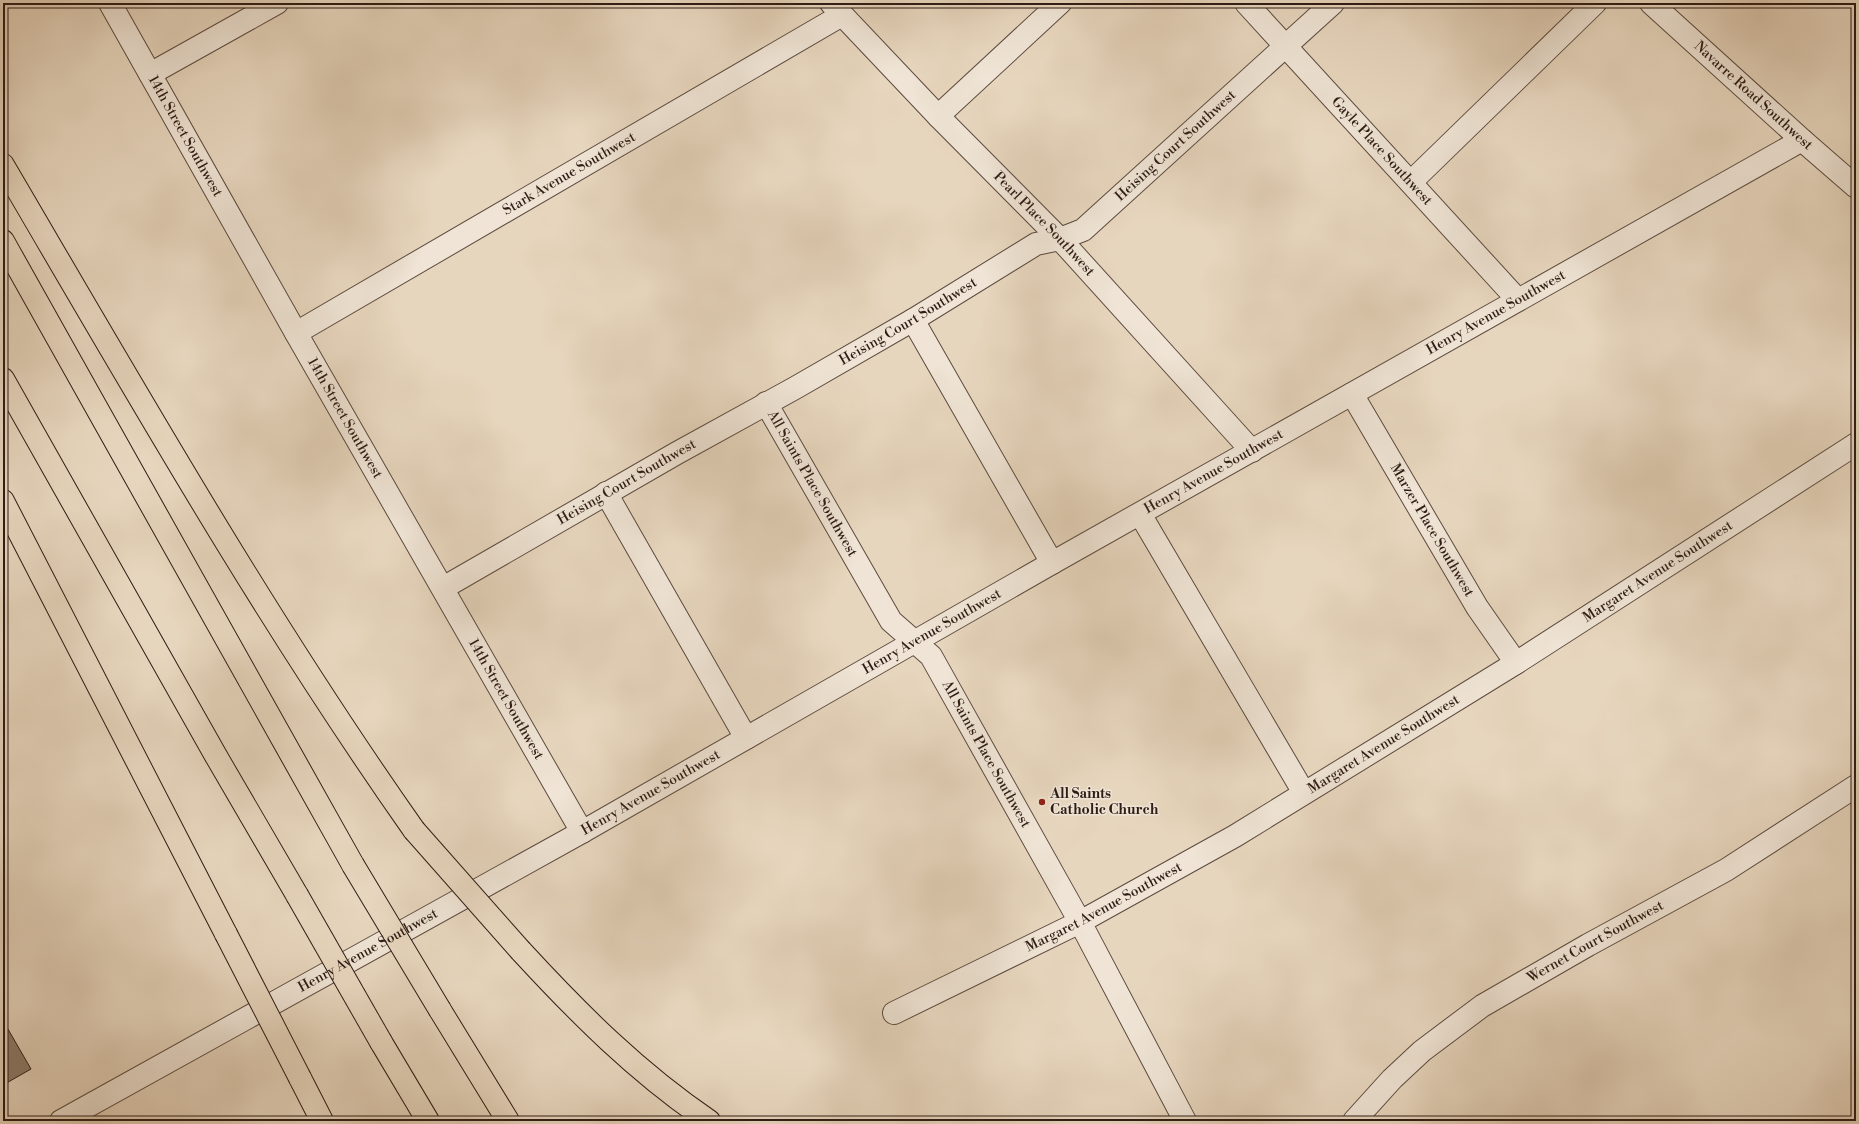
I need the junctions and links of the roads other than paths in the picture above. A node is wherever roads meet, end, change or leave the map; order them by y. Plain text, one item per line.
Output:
1 (110, 3) edge
2 (277, 3) edge
3 (1060, 3) edge
4 (1246, 3) edge
5 (1333, 3) edge
6 (1595, 3) edge
7 (1651, 3) edge
8 (836, 9) edge
9 (1287, 46) junction
10 (150, 74) junction
11 (938, 116) junction
12 (1802, 140) junction
13 (3, 165) edge
14 (1411, 182) junction
15 (1856, 187) edge
16 (1060, 239) junction
17 (3, 241) edge
18 (1518, 300) junction
19 (913, 320) junction
20 (296, 333) junction
21 (3, 379) edge
22 (1352, 394) junction
23 (766, 403) junction
24 (1856, 444) edge
25 (1252, 450) junction
26 (606, 493) junction
27 (3, 501) edge
28 (1140, 514) junction
29 (1052, 563) junction
30 (443, 588) junction
31 (916, 641) junction
32 (1516, 663) junction
33 (746, 738) junction
34 (1856, 786) edge
35 (1304, 793) junction
36 (582, 832) junction
37 (1080, 922) junction
38 (894, 1013) dead end
39 (61, 1121) edge
40 (322, 1121) edge
41 (428, 1121) edge
42 (508, 1121) edge
43 (709, 1121) edge
44 (1185, 1121) edge
45 (1354, 1121) edge

1 - 10 street, 14th Street Southwest
2 - 10 street
3 - 11 street
4 - 9 street, Gayle Place Southwest
5 - 9 street, Heising Court Southwest
6 - 14 street
7 - 12 street, Navarre Road Southwest
8 - 11 street, Pearl Place Southwest
8 - 20 street, Stark Avenue Southwest
9 - 14 street, Gayle Place Southwest
9 - 16 street, Heising Court Southwest
10 - 20 street, 14th Street Southwest
11 - 16 street, Pearl Place Southwest
12 - 15 street, Navarre Road Southwest
12 - 18 street, Henry Avenue Southwest
13 - 43 highway, bridge
14 - 18 street, Gayle Place Southwest
16 - 19 street, Heising Court Southwest
16 - 25 street, Pearl Place Southwest
17 - 42 highway, bridge
18 - 22 street, Henry Avenue Southwest
19 - 23 street, Heising Court Southwest
19 - 29 street
20 - 30 street, 14th Street Southwest
21 - 41 highway, bridge
22 - 25 street, Henry Avenue Southwest
22 - 32 street, Marzer Place Southwest
23 - 26 street, Heising Court Southwest
23 - 31 street, All Saints Place Southwest
24 - 32 street, Margaret Avenue Southwest
25 - 28 street, Henry Avenue Southwest
26 - 30 street, Heising Court Southwest
26 - 33 street
27 - 40 highway, bridge
28 - 29 street, Henry Avenue Southwest
28 - 35 street
29 - 31 street, Henry Avenue Southwest
30 - 36 street, 14th Street Southwest
31 - 33 street, Henry Avenue Southwest
31 - 37 street, All Saints Place Southwest
32 - 35 street, Margaret Avenue Southwest
33 - 36 street, Henry Avenue Southwest
34 - 45 street, Wernet Court Southwest
35 - 37 street, Margaret Avenue Southwest
36 - 39 street, Henry Avenue Southwest
37 - 38 street, Margaret Avenue Southwest
37 - 44 street, All Saints Place Southwest

